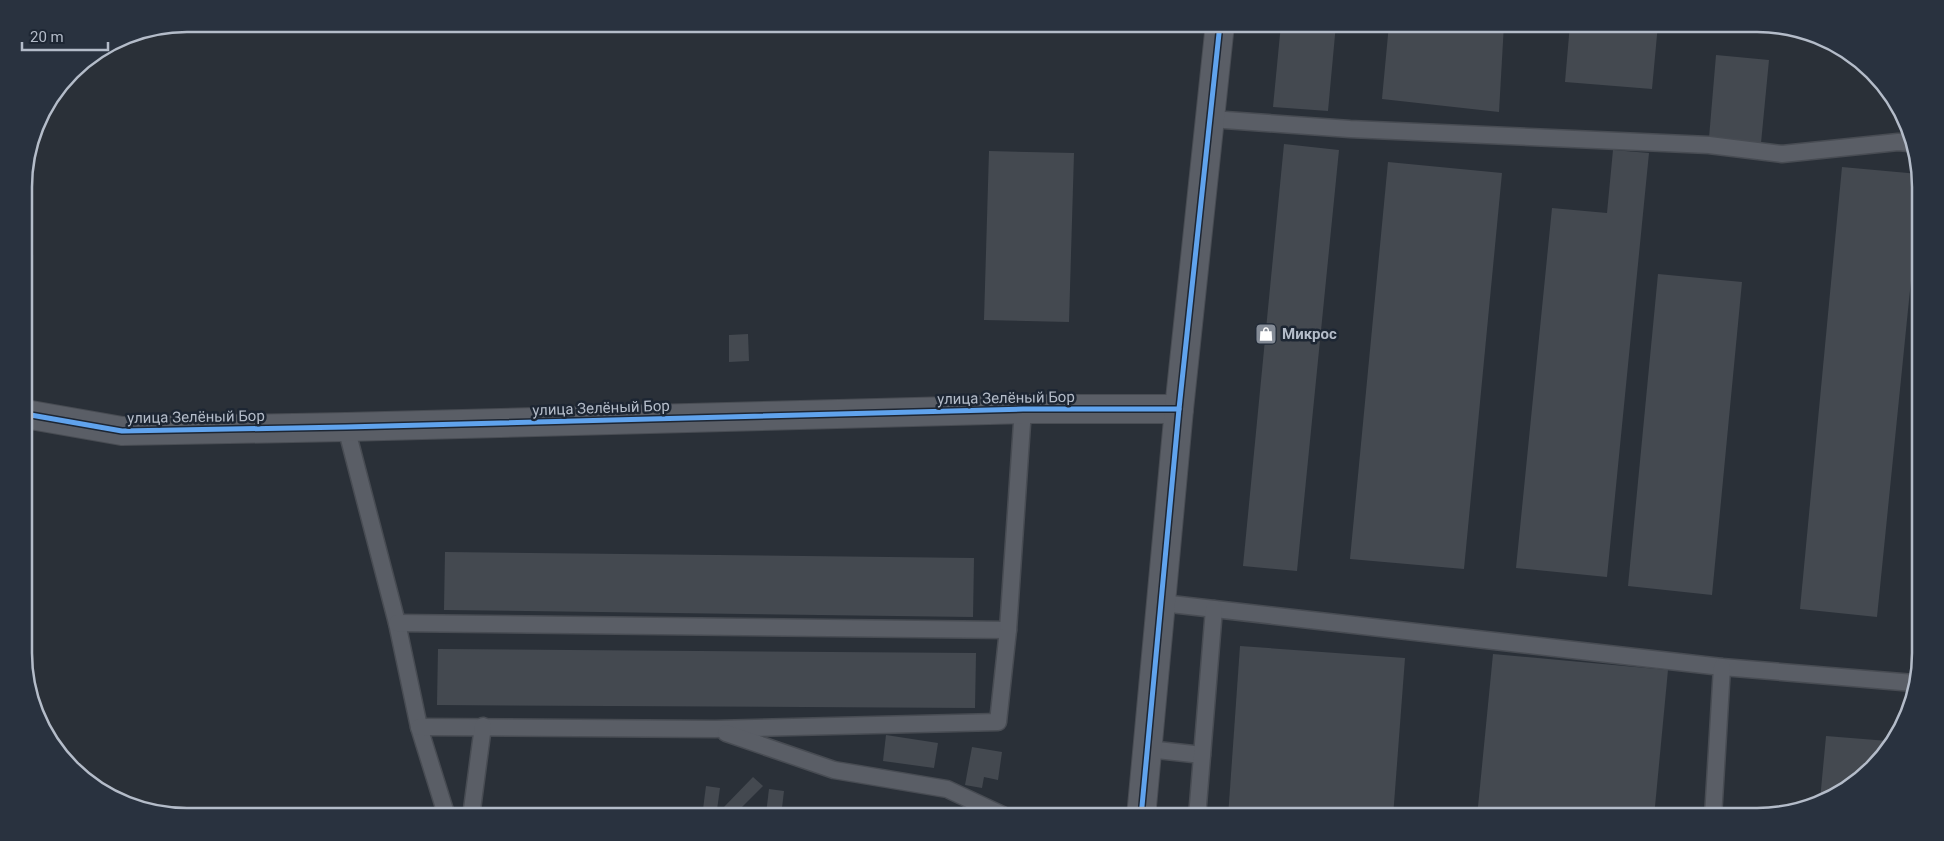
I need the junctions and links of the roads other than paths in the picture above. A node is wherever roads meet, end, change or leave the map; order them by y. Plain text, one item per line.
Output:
1 (1219, 32) edge
2 (1211, 119) junction
3 (1904, 143) edge
4 (1023, 409) junction
5 (1178, 409) junction
6 (33, 411) edge
7 (346, 427) junction
8 (1162, 603) junction
9 (1214, 609) junction
10 (397, 623) junction
11 (1008, 630) junction
12 (1722, 667) junction
13 (1909, 683) edge
14 (483, 726) junction
15 (419, 727) junction
16 (715, 729) junction
17 (1148, 749) junction
18 (1202, 755) junction
19 (444, 808) edge
20 (472, 808) edge
21 (988, 808) edge
22 (1142, 808) edge
23 (1198, 808) edge
24 (1714, 808) edge

1 - 2 street
2 - 3 lane
2 - 5 street
4 - 5 street, улица Зелёный Бор
4 - 7 street, улица Зелёный Бор
4 - 11 lane
5 - 8 street
6 - 7 street, улица Зелёный Бор
7 - 10 lane
8 - 9 lane
8 - 17 street
9 - 12 lane
9 - 18 lane
10 - 11 lane
10 - 15 lane
11 - 16 lane
12 - 13 lane
12 - 24 lane
14 - 15 lane
14 - 16 lane
14 - 20 lane
15 - 19 lane
16 - 21 lane
17 - 18 lane
17 - 22 street
18 - 23 lane

